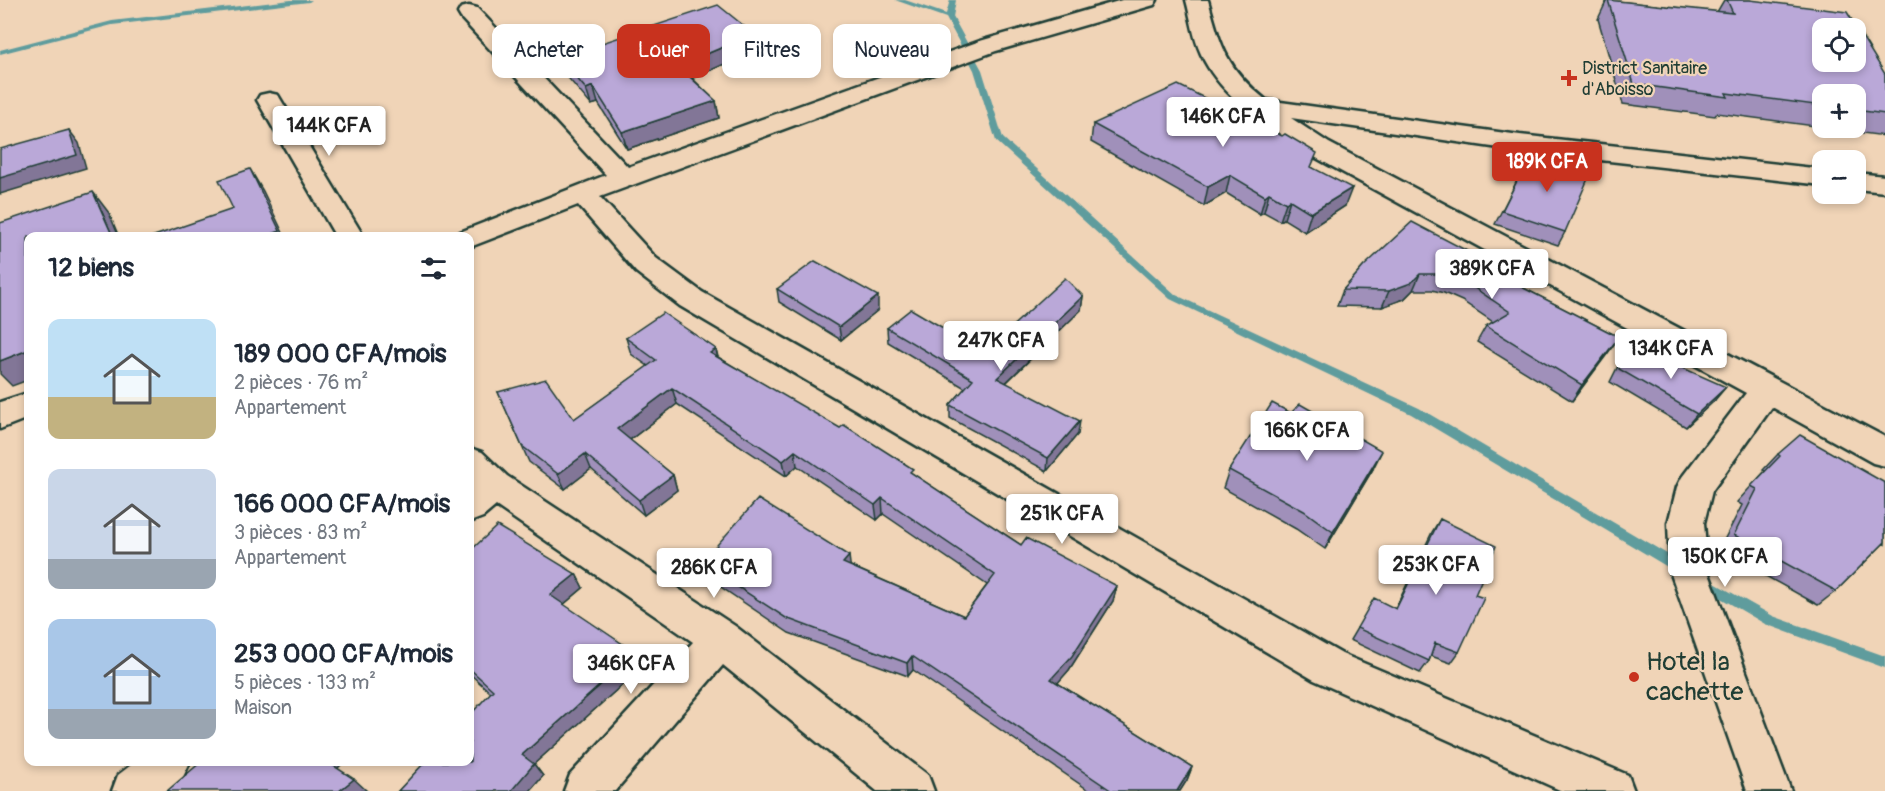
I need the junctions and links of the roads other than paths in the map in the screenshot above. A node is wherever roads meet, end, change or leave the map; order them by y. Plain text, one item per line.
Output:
1 (1146, 0) edge
2 (1197, 0) edge
3 (469, 13) dead end
4 (269, 100) dead end
5 (1259, 106) junction
6 (1812, 176) edge
7 (623, 178) junction
8 (1866, 182) edge
9 (1885, 184) edge
10 (583, 194) junction
11 (347, 232) edge
12 (474, 236) edge
13 (1766, 390) junction
14 (24, 407) edge
15 (0, 416) edge
16 (1885, 453) edge
17 (478, 485) edge
18 (721, 639) junction
19 (163, 766) edge
20 (134, 791) edge
21 (586, 791) edge
22 (912, 791) edge
23 (1612, 791) edge
24 (1769, 791) edge

1 - 7 street
2 - 5 street
3 - 7 street
4 - 11 street
5 - 6 street
5 - 13 street
7 - 10 street
8 - 9 street
10 - 12 street
10 - 23 street
13 - 16 street
13 - 24 street
14 - 15 street
17 - 18 street
18 - 21 street
18 - 22 street
19 - 20 street

